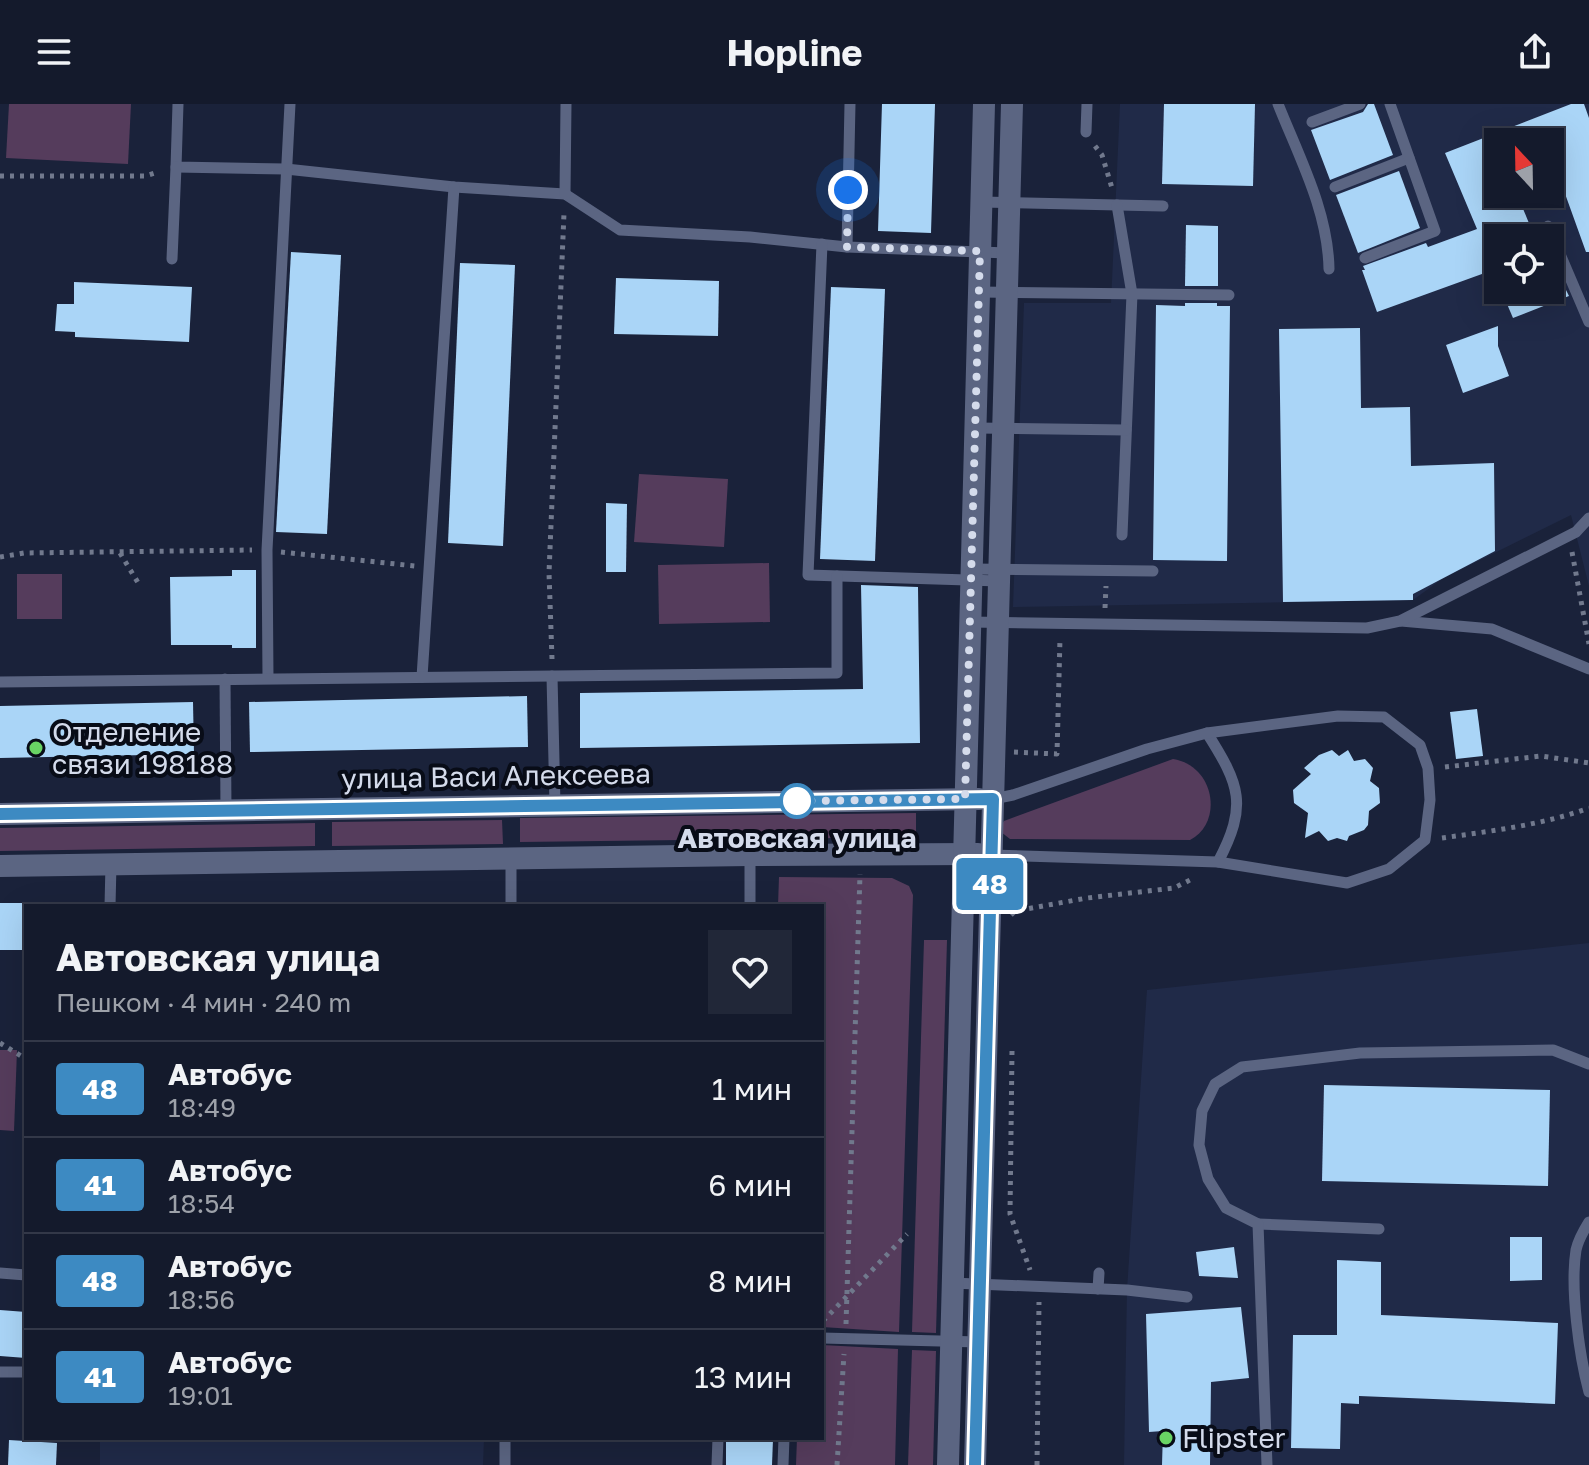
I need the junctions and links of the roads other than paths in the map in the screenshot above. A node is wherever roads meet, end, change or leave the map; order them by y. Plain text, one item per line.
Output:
1 (178, 104) edge
2 (290, 104) edge
3 (566, 104) edge
4 (850, 104) edge
5 (984, 104) edge
6 (1012, 104) edge
7 (1087, 104) edge
8 (1278, 104) edge
9 (1360, 104) edge
10 (1390, 104) edge
11 (1312, 122) dead end
12 (1086, 132) road end
13 (1409, 158) junction
14 (176, 167) junction
15 (286, 169) junction
16 (454, 187) junction
17 (1335, 187) dead end
18 (565, 194) junction
19 (981, 202) junction
20 (1009, 203) junction
21 (1117, 205) junction
22 (1163, 206) dead end
23 (822, 244) junction
24 (847, 247) junction
25 (980, 251) junction
26 (1007, 253) junction
27 (1365, 258) dead end
28 (172, 259) dead end
29 (1564, 263) edge
30 (1329, 269) dead end
31 (979, 292) junction
32 (1007, 293) junction
33 (1132, 294) junction
34 (1229, 295) dead end
35 (1589, 322) edge
36 (975, 428) junction
37 (1003, 429) junction
38 (1126, 430) junction
39 (1589, 518) edge
40 (1122, 535) dead end
41 (1153, 571) dead end
42 (971, 574) junction
43 (999, 575) junction
44 (837, 576) junction
45 (1400, 621) junction
46 (970, 622) junction
47 (998, 623) junction
48 (1589, 669) edge
49 (552, 676) junction
50 (422, 677) junction
51 (268, 678) junction
52 (225, 679) junction
53 (0, 682) edge
54 (1207, 733) junction
55 (965, 799) junction
56 (993, 799) junction
57 (555, 805) junction
58 (226, 810) junction
59 (0, 814) edge
60 (964, 854) junction
61 (750, 855) junction
62 (991, 855) junction
63 (511, 859) junction
64 (1218, 862) junction
65 (111, 864) junction
66 (0, 866) edge
67 (110, 904) edge
68 (511, 904) edge
69 (750, 904) edge
70 (1589, 1064) edge
71 (1589, 1222) edge
72 (1258, 1224) junction
73 (1379, 1229) dead end
74 (0, 1273) edge
75 (1099, 1273) dead end
76 (24, 1275) edge
77 (952, 1283) junction
78 (979, 1285) junction
79 (1098, 1289) junction
80 (1187, 1297) dead end
81 (824, 1338) edge
82 (952, 1341) junction
83 (979, 1342) junction
84 (0, 1372) edge
85 (24, 1372) edge
86 (1589, 1392) edge
87 (505, 1440) edge
88 (718, 1440) edge
89 (784, 1440) edge
90 (505, 1465) edge
91 (717, 1465) edge
92 (783, 1465) edge
93 (948, 1465) edge
94 (975, 1465) edge
95 (1267, 1465) edge

1 - 14 lane
2 - 15 lane
3 - 18 lane
4 - 24 lane
5 - 19 street
6 - 20 street
7 - 12 lane
8 - 30 lane
9 - 11 lane
10 - 13 lane
13 - 17 lane
13 - 27 lane
14 - 15 lane
14 - 28 lane
15 - 16 lane
15 - 51 lane
16 - 18 lane
16 - 50 lane
18 - 23 lane
19 - 20 lane
19 - 25 street
20 - 21 lane
20 - 26 street
21 - 22 lane
21 - 33 lane
23 - 24 lane
23 - 44 lane
24 - 25 lane
25 - 26 lane
25 - 31 street
26 - 32 street
29 - 35 lane
31 - 32 lane
31 - 36 street
32 - 33 lane
32 - 37 street
33 - 34 lane
33 - 38 lane
36 - 37 lane
36 - 42 street
37 - 38 lane
37 - 43 street
38 - 40 lane
39 - 45 lane
41 - 43 lane
42 - 43 lane
42 - 44 lane
42 - 46 street
43 - 47 street
44 - 49 lane
45 - 47 lane
45 - 48 lane
46 - 47 lane
46 - 55 street
47 - 56 street
49 - 50 lane
49 - 57 lane
50 - 51 lane
51 - 52 lane
52 - 53 lane
52 - 58 lane
54 - 56 lane
54 - 64 lane
54 - 64 lane
55 - 56 street, улица Васи Алексеева
55 - 57 street, улица Васи Алексеева
55 - 60 street
56 - 62 street
57 - 58 street, улица Васи Алексеева
58 - 59 street, улица Васи Алексеева
60 - 61 street
60 - 62 street
60 - 77 street
61 - 63 street
61 - 69 lane
62 - 64 lane
62 - 78 street
63 - 65 street
63 - 68 lane
65 - 66 street
65 - 67 lane
70 - 72 lane
71 - 86 lane
72 - 73 lane
72 - 95 lane
74 - 76 lane
75 - 79 lane
77 - 78 lane
77 - 82 street
78 - 79 lane
78 - 83 street
79 - 80 lane
81 - 82 lane
82 - 83 lane
82 - 93 street
83 - 94 street
84 - 85 lane
87 - 90 lane
88 - 91 lane
89 - 92 lane

